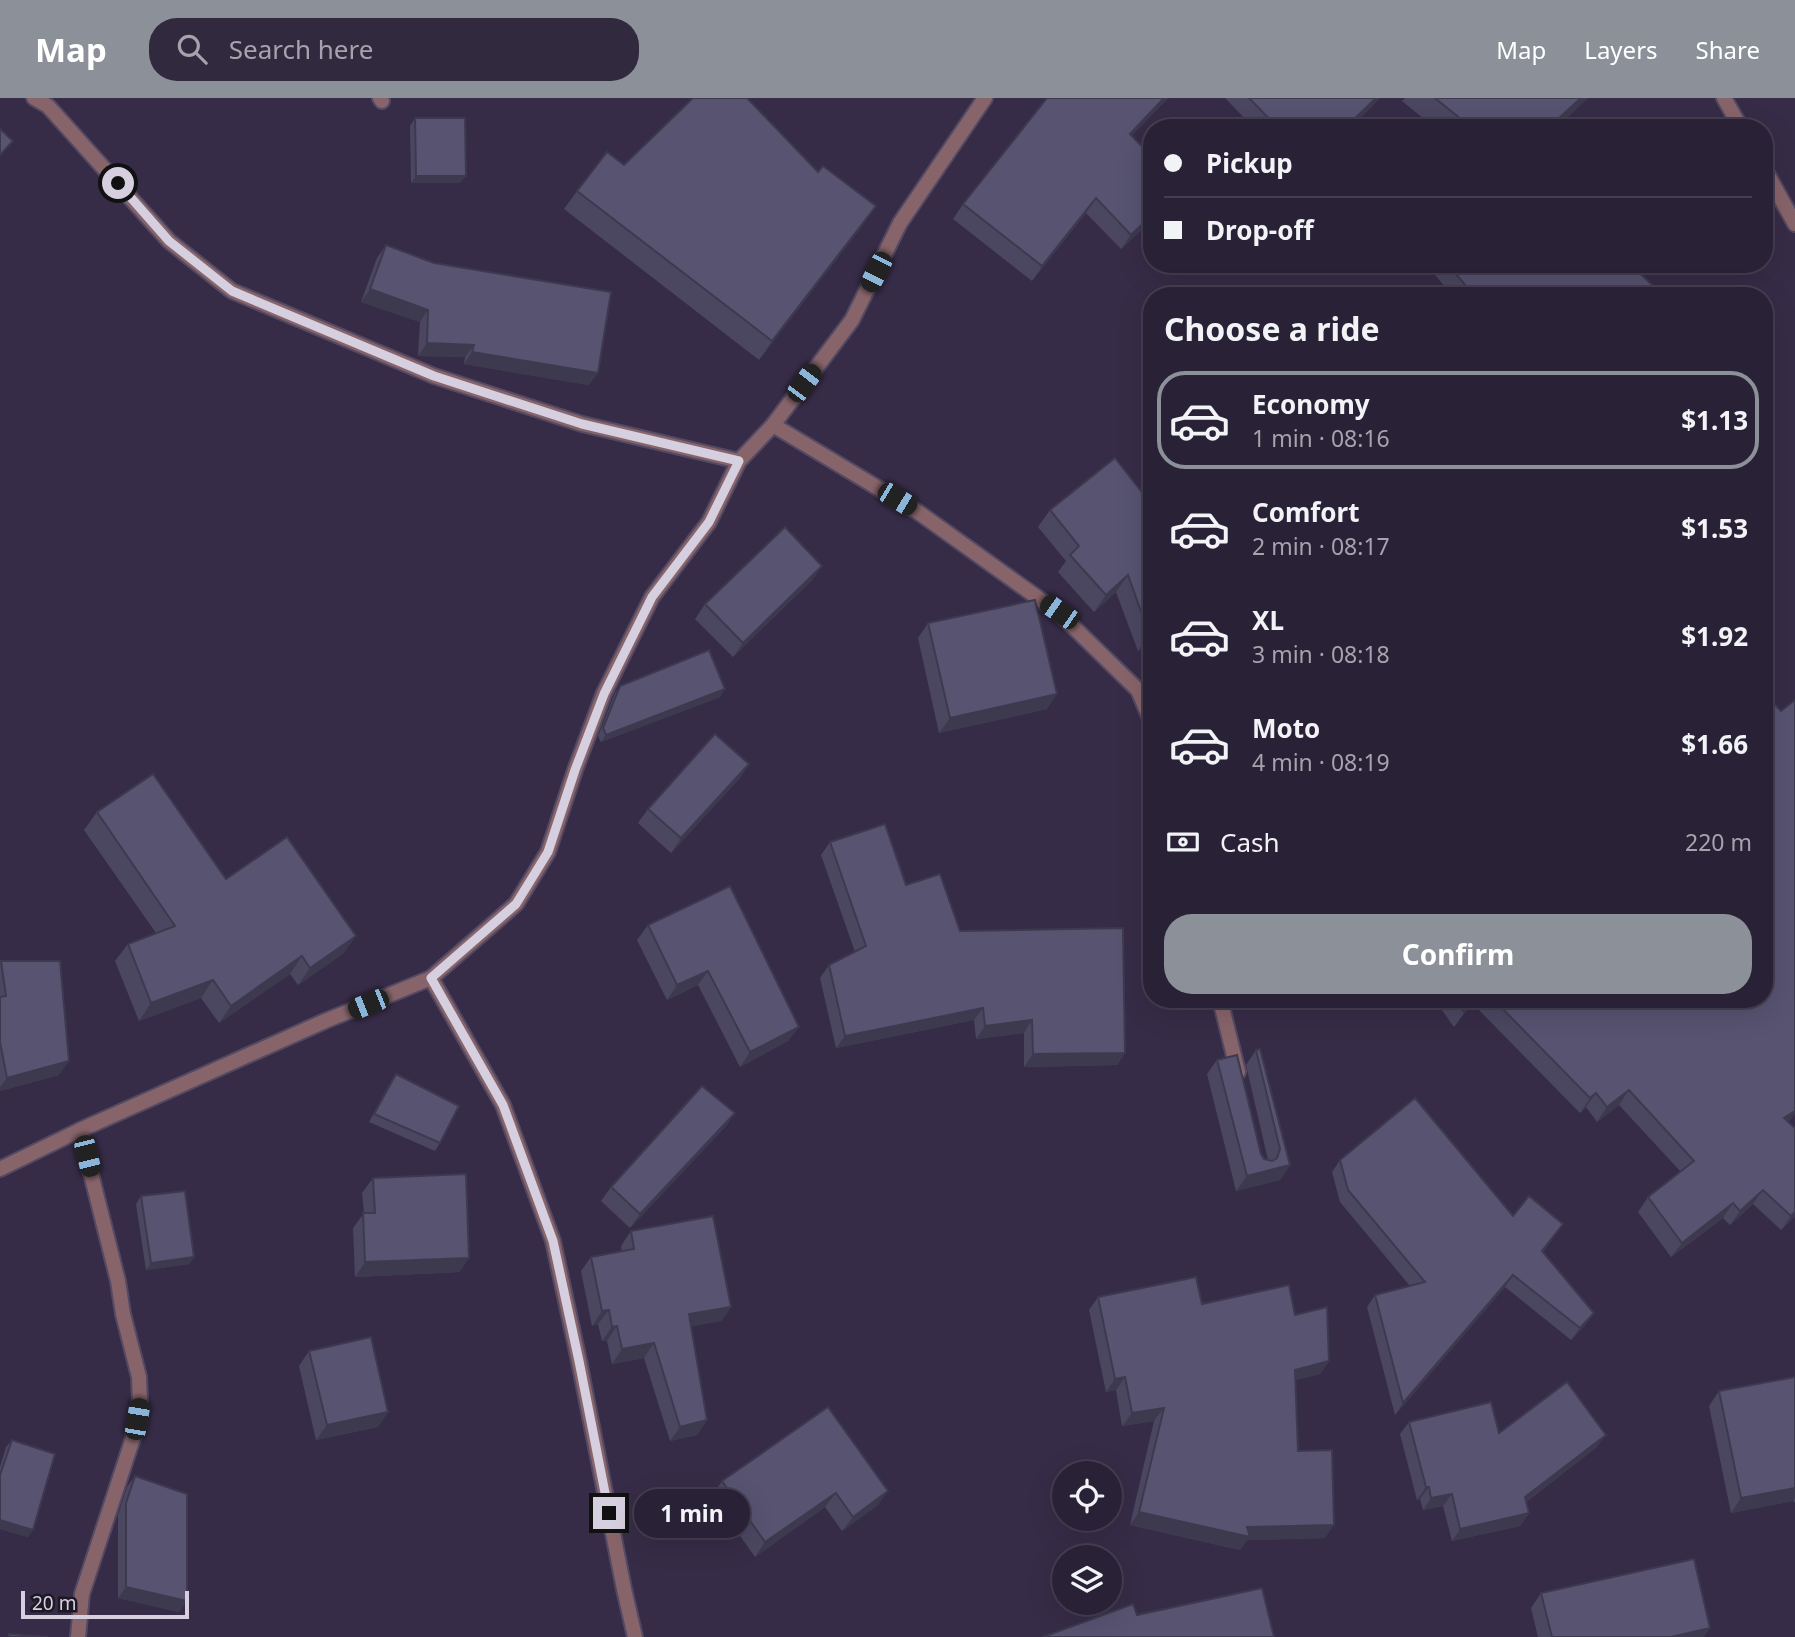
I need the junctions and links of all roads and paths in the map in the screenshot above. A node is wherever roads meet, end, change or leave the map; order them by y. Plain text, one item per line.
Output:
1 (34, 98) edge
2 (985, 98) edge
3 (1724, 98) edge
4 (1736, 119) edge
5 (1773, 184) edge
6 (1795, 223) edge
7 (773, 425) junction
8 (739, 461) junction
9 (1143, 702) edge
10 (431, 978) junction
11 (1222, 1008) edge
12 (1241, 1089) edge
13 (80, 1130) junction
14 (0, 1169) edge
15 (78, 1637) edge
16 (635, 1637) edge

1 - 8 street
2 - 7 street
3 - 4 street
5 - 6 street
7 - 8 street
7 - 9 street
8 - 10 street
10 - 13 street
10 - 16 street
11 - 12 street
13 - 14 street
13 - 15 street

